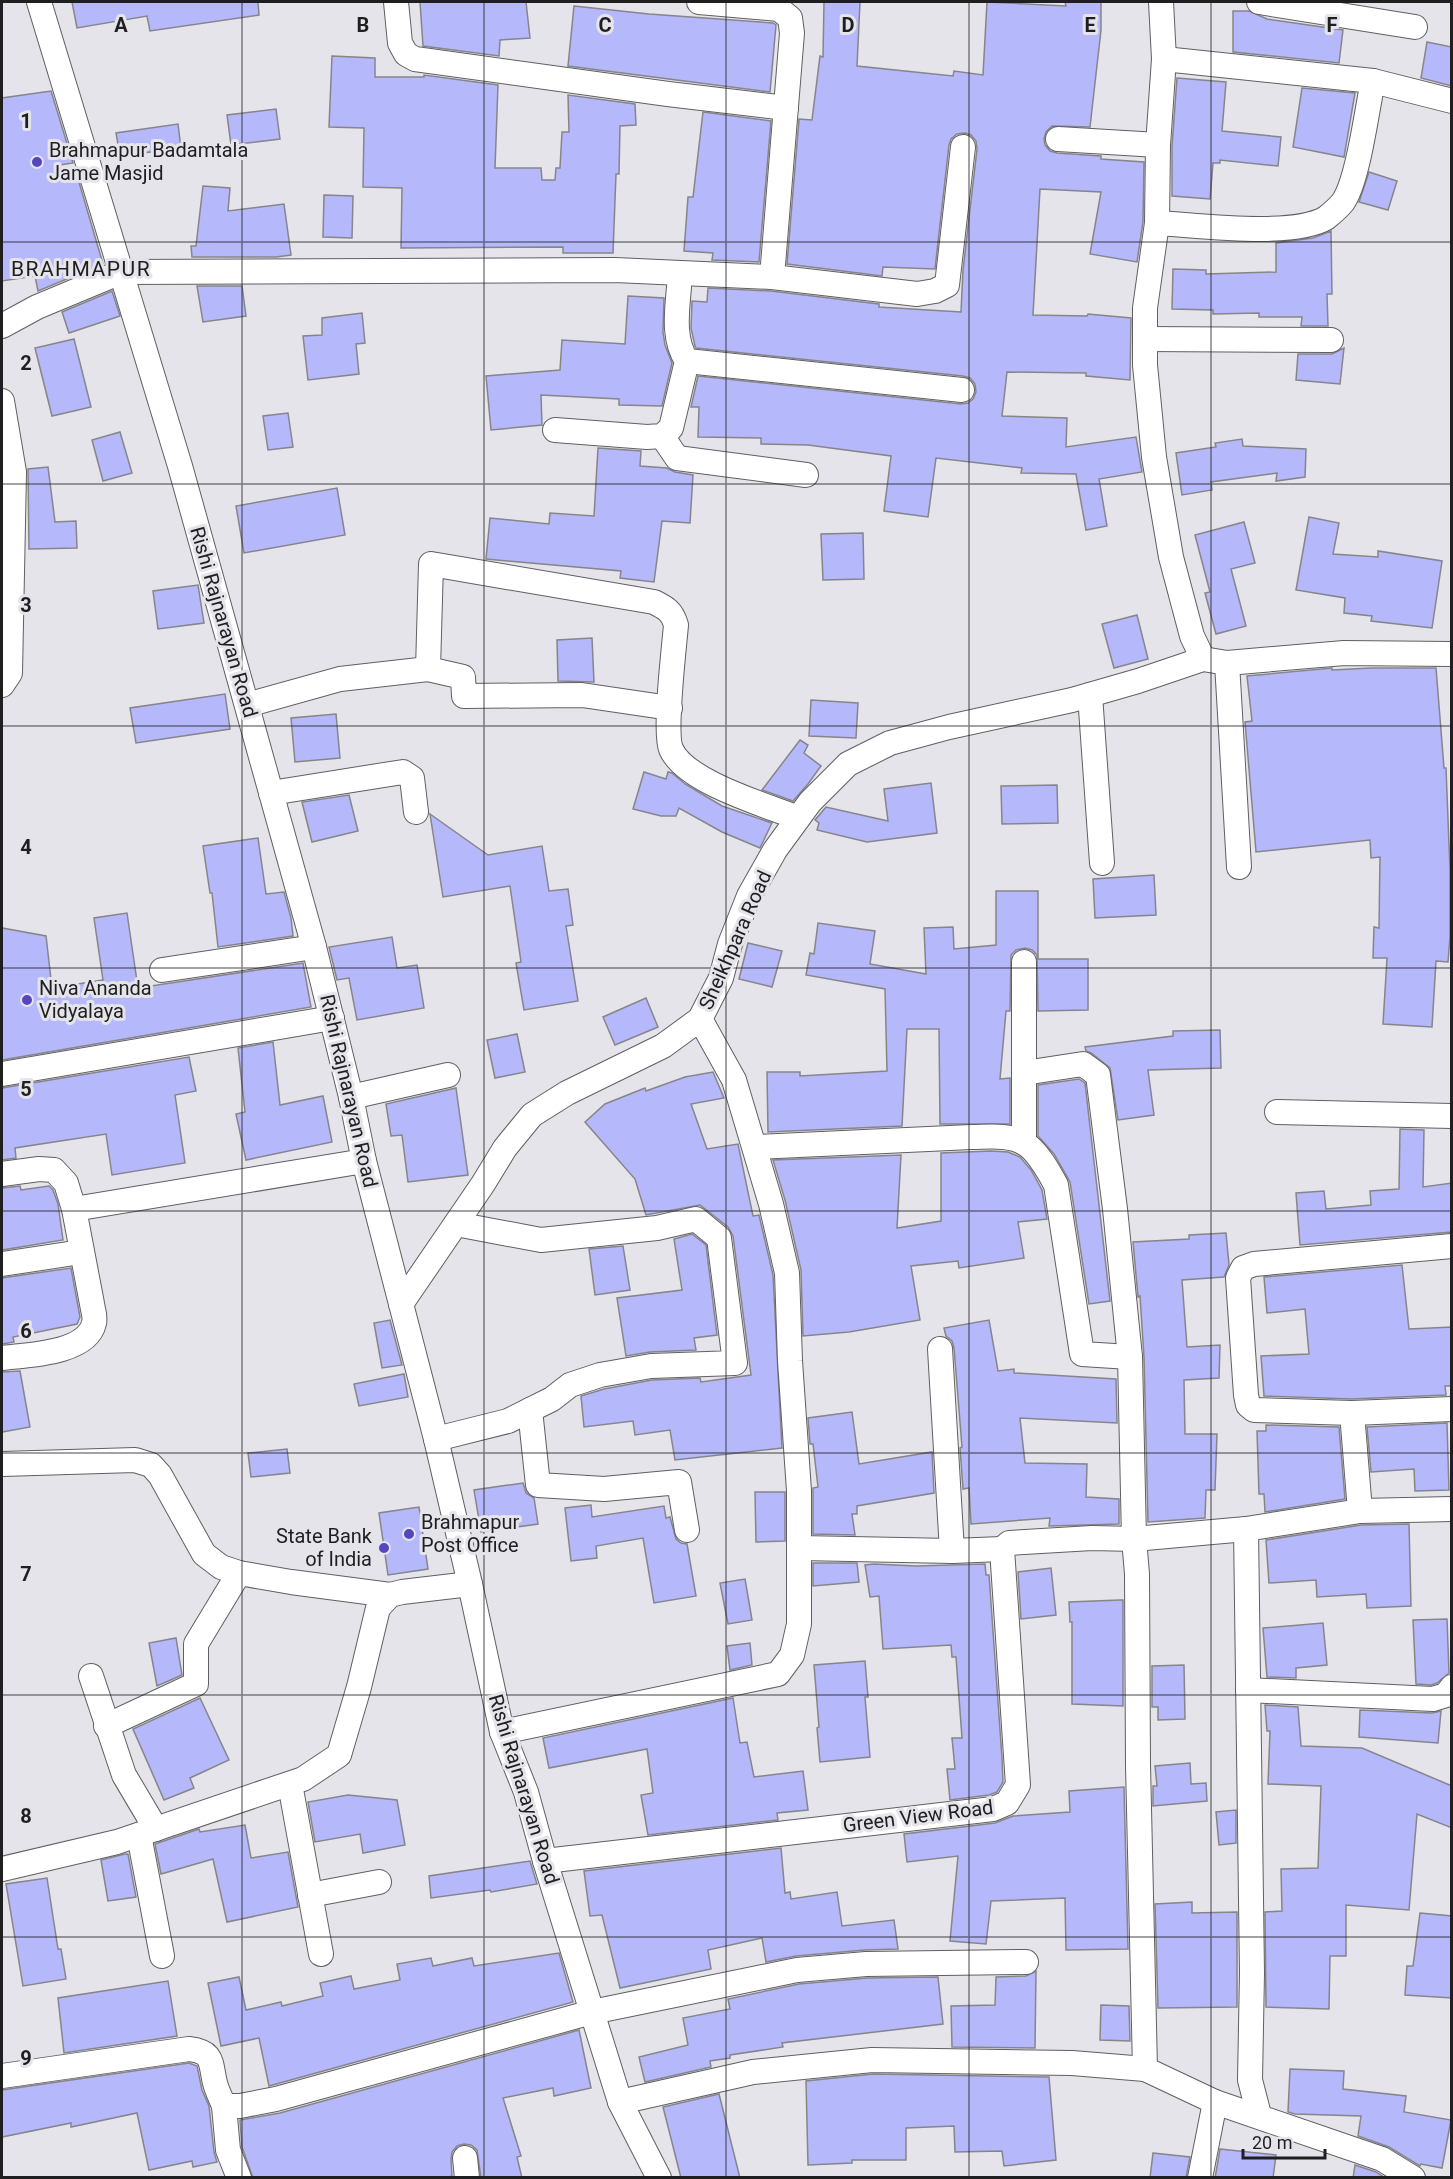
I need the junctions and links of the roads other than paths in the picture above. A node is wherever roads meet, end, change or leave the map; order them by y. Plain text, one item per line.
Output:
1 (39, 2) edge
2 (396, 2) edge
3 (699, 2) edge
4 (1161, 2) edge
5 (1259, 2) edge
6 (1415, 27) dead end
7 (1164, 59) junction
8 (1373, 81) junction
9 (1452, 101) edge
10 (786, 108) junction
11 (1058, 139) dead end
12 (1158, 145) junction
13 (963, 147) dead end
14 (1157, 223) junction
15 (121, 272) junction
16 (680, 273) junction
17 (772, 277) junction
18 (2, 326) edge
19 (1146, 339) junction
20 (1331, 340) dead end
21 (687, 361) junction
22 (962, 390) dead end
23 (2, 400) edge
24 (555, 430) dead end
25 (662, 436) junction
26 (806, 475) dead end
27 (1452, 654) edge
28 (1215, 661) junction
29 (428, 669) junction
30 (2, 685) edge
31 (1090, 695) junction
32 (247, 705) junction
33 (670, 708) junction
34 (271, 793) junction
35 (416, 812) dead end
36 (798, 818) junction
37 (1102, 863) dead end
38 (1239, 867) dead end
39 (314, 947) junction
40 (1024, 962) dead end
41 (162, 970) dead end
42 (332, 1018) junction
43 (700, 1019) junction
44 (1024, 1072) junction
45 (2, 1074) edge
46 (448, 1075) dead end
47 (351, 1097) junction
48 (1277, 1113) dead end
49 (1452, 1116) edge
50 (1024, 1143) junction
51 (755, 1147) junction
52 (364, 1161) junction
53 (2, 1174) edge
54 (74, 1209) junction
55 (456, 1224) junction
56 (1452, 1246) edge
57 (81, 1252) junction
58 (2, 1264) edge
59 (401, 1304) junction
60 (940, 1349) dead end
61 (1130, 1357) junction
62 (2, 1358) edge
63 (1452, 1409) edge
64 (530, 1410) junction
65 (1352, 1413) junction
66 (436, 1439) junction
67 (2, 1464) edge
68 (1452, 1509) edge
69 (1360, 1511) junction
70 (1246, 1529) junction
71 (687, 1530) dead end
72 (1134, 1539) junction
73 (800, 1548) junction
74 (1002, 1549) junction
75 (952, 1551) junction
76 (239, 1573) junction
77 (470, 1584) junction
78 (390, 1595) junction
79 (91, 1676) dead end
80 (1452, 1687) edge
81 (1248, 1690) junction
82 (106, 1726) junction
83 (502, 1732) junction
84 (290, 1784) junction
85 (147, 1832) junction
86 (545, 1861) junction
87 (2, 1869) edge
88 (379, 1882) dead end
89 (310, 1895) junction
90 (321, 1954) dead end
91 (162, 1956) dead end
92 (1026, 1962) dead end
93 (591, 2012) junction
94 (1145, 2069) junction
95 (2, 2076) edge
96 (620, 2102) junction
97 (1215, 2102) junction
98 (224, 2106) junction
99 (1259, 2115) junction
100 (239, 2178) edge
101 (659, 2178) edge
102 (1200, 2178) edge
103 (1413, 2178) edge

1 - 15 street, Rishi Rajnarayan Road
2 - 10 street
3 - 10 street
4 - 7 street
5 - 6 street
7 - 8 street
7 - 12 street
8 - 9 street
8 - 14 street
10 - 17 street
11 - 12 street
12 - 14 street
13 - 17 street
14 - 19 street
15 - 16 street
15 - 18 street
15 - 32 street, Rishi Rajnarayan Road
16 - 17 street
16 - 21 street
19 - 20 street
19 - 28 street
21 - 22 street
21 - 25 street
23 - 30 street
24 - 25 street
25 - 26 street
27 - 28 street, Sheikhpara Road
28 - 31 street, Sheikhpara Road
28 - 38 street
29 - 32 street
29 - 33 street
29 - 33 street
31 - 36 street, Sheikhpara Road
31 - 37 street
32 - 34 street, Rishi Rajnarayan Road
33 - 36 street
34 - 35 street
34 - 39 street, Rishi Rajnarayan Road
36 - 43 street, Sheikhpara Road
39 - 41 street
39 - 42 street, Rishi Rajnarayan Road
40 - 44 street
42 - 45 street
42 - 47 street, Rishi Rajnarayan Road
43 - 51 street
43 - 55 street, Sheikhpara Road
44 - 50 street
44 - 61 street
46 - 47 street
47 - 52 street, Rishi Rajnarayan Road
48 - 49 street
50 - 51 street
50 - 61 street
51 - 73 street
52 - 54 street
52 - 59 street, Rishi Rajnarayan Road
53 - 54 street
54 - 57 street
55 - 59 street, Sheikhpara Road
55 - 64 street
56 - 65 street
57 - 58 street
57 - 62 street
59 - 66 street, Rishi Rajnarayan Road
60 - 75 street
61 - 72 street
63 - 65 street
64 - 66 street
64 - 71 street
65 - 69 street
66 - 77 street, Rishi Rajnarayan Road
67 - 76 street
68 - 69 street
69 - 70 street
70 - 72 street
70 - 81 street
72 - 74 street
72 - 94 street
73 - 75 street
73 - 83 street
74 - 75 street
74 - 86 street, Green View Road
76 - 78 street
76 - 82 street
77 - 78 street
77 - 83 street, Rishi Rajnarayan Road
78 - 84 street
79 - 82 street
80 - 81 street
81 - 99 street
82 - 85 street
83 - 86 street, Rishi Rajnarayan Road
84 - 85 street
84 - 89 street
85 - 87 street
85 - 91 street
86 - 93 street, Rishi Rajnarayan Road
88 - 89 street
89 - 90 street
92 - 93 street
93 - 96 street, Rishi Rajnarayan Road
93 - 98 street
94 - 96 street
94 - 97 street
95 - 98 street
96 - 101 street, Rishi Rajnarayan Road
97 - 99 street
97 - 102 street
98 - 100 street
99 - 103 street

